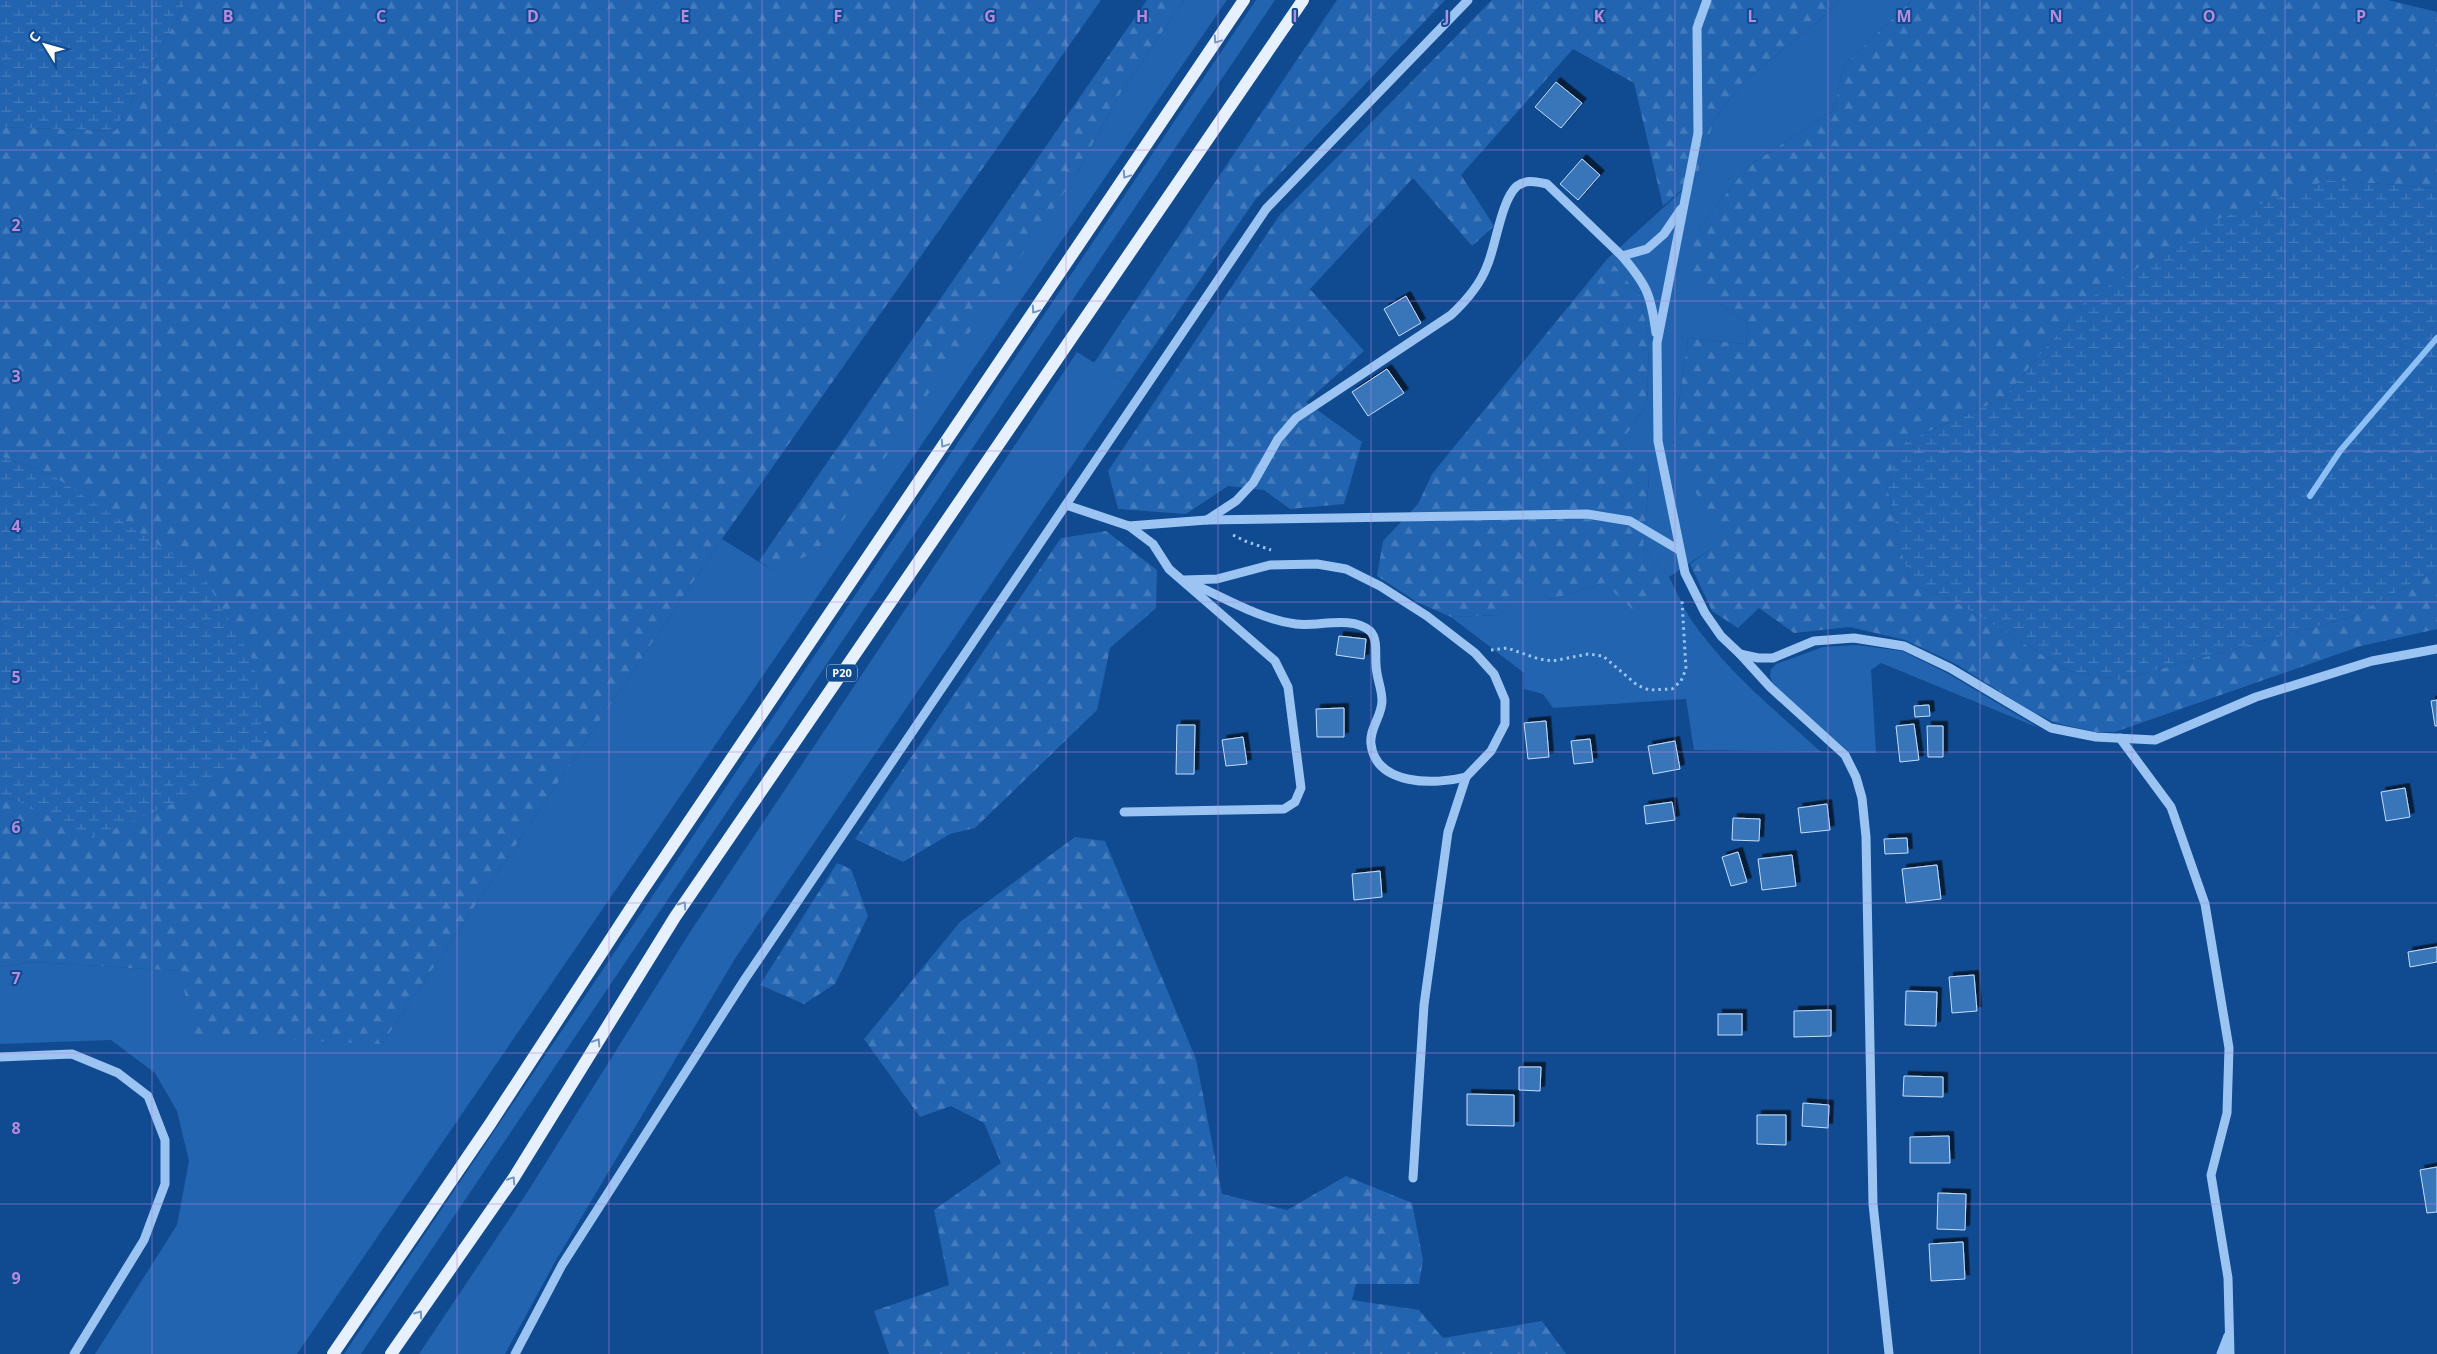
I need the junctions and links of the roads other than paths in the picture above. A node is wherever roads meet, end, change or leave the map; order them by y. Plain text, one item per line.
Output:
1 (1244, 0) edge
2 (1303, 0) edge
3 (1468, 0) edge
4 (1707, 0) edge
5 (1684, 205) junction
6 (1622, 256) junction
7 (1657, 343) junction
8 (1066, 505) junction
9 (1207, 520) junction
10 (1129, 526) junction
11 (1679, 550) junction
12 (1184, 580) junction
13 (2437, 649) edge
14 (1740, 654) junction
15 (2120, 738) junction
16 (1466, 778) junction
17 (1124, 812) dead end
18 (0, 1057) edge
19 (1413, 1178) dead end
20 (2229, 1334) junction
21 (74, 1354) edge
22 (333, 1354) edge
23 (391, 1354) edge
24 (515, 1354) edge
25 (1889, 1354) edge
26 (2221, 1354) edge
27 (2230, 1354) edge

1 -> 22 main road
23 -> 2 main road, Р20
3 - 8 street
4 - 5 street
5 - 6 street
5 - 7 street
6 - 7 street
6 - 9 street
7 - 11 street
8 - 10 street
8 - 24 street
9 - 10 street
9 - 11 street
10 - 12 street
11 - 14 street
12 - 16 street
12 - 16 street
12 - 17 street
13 - 15 street
14 - 15 street
14 - 25 street
15 - 20 street
16 - 19 street
18 - 21 street
20 - 26 street
20 - 27 street

